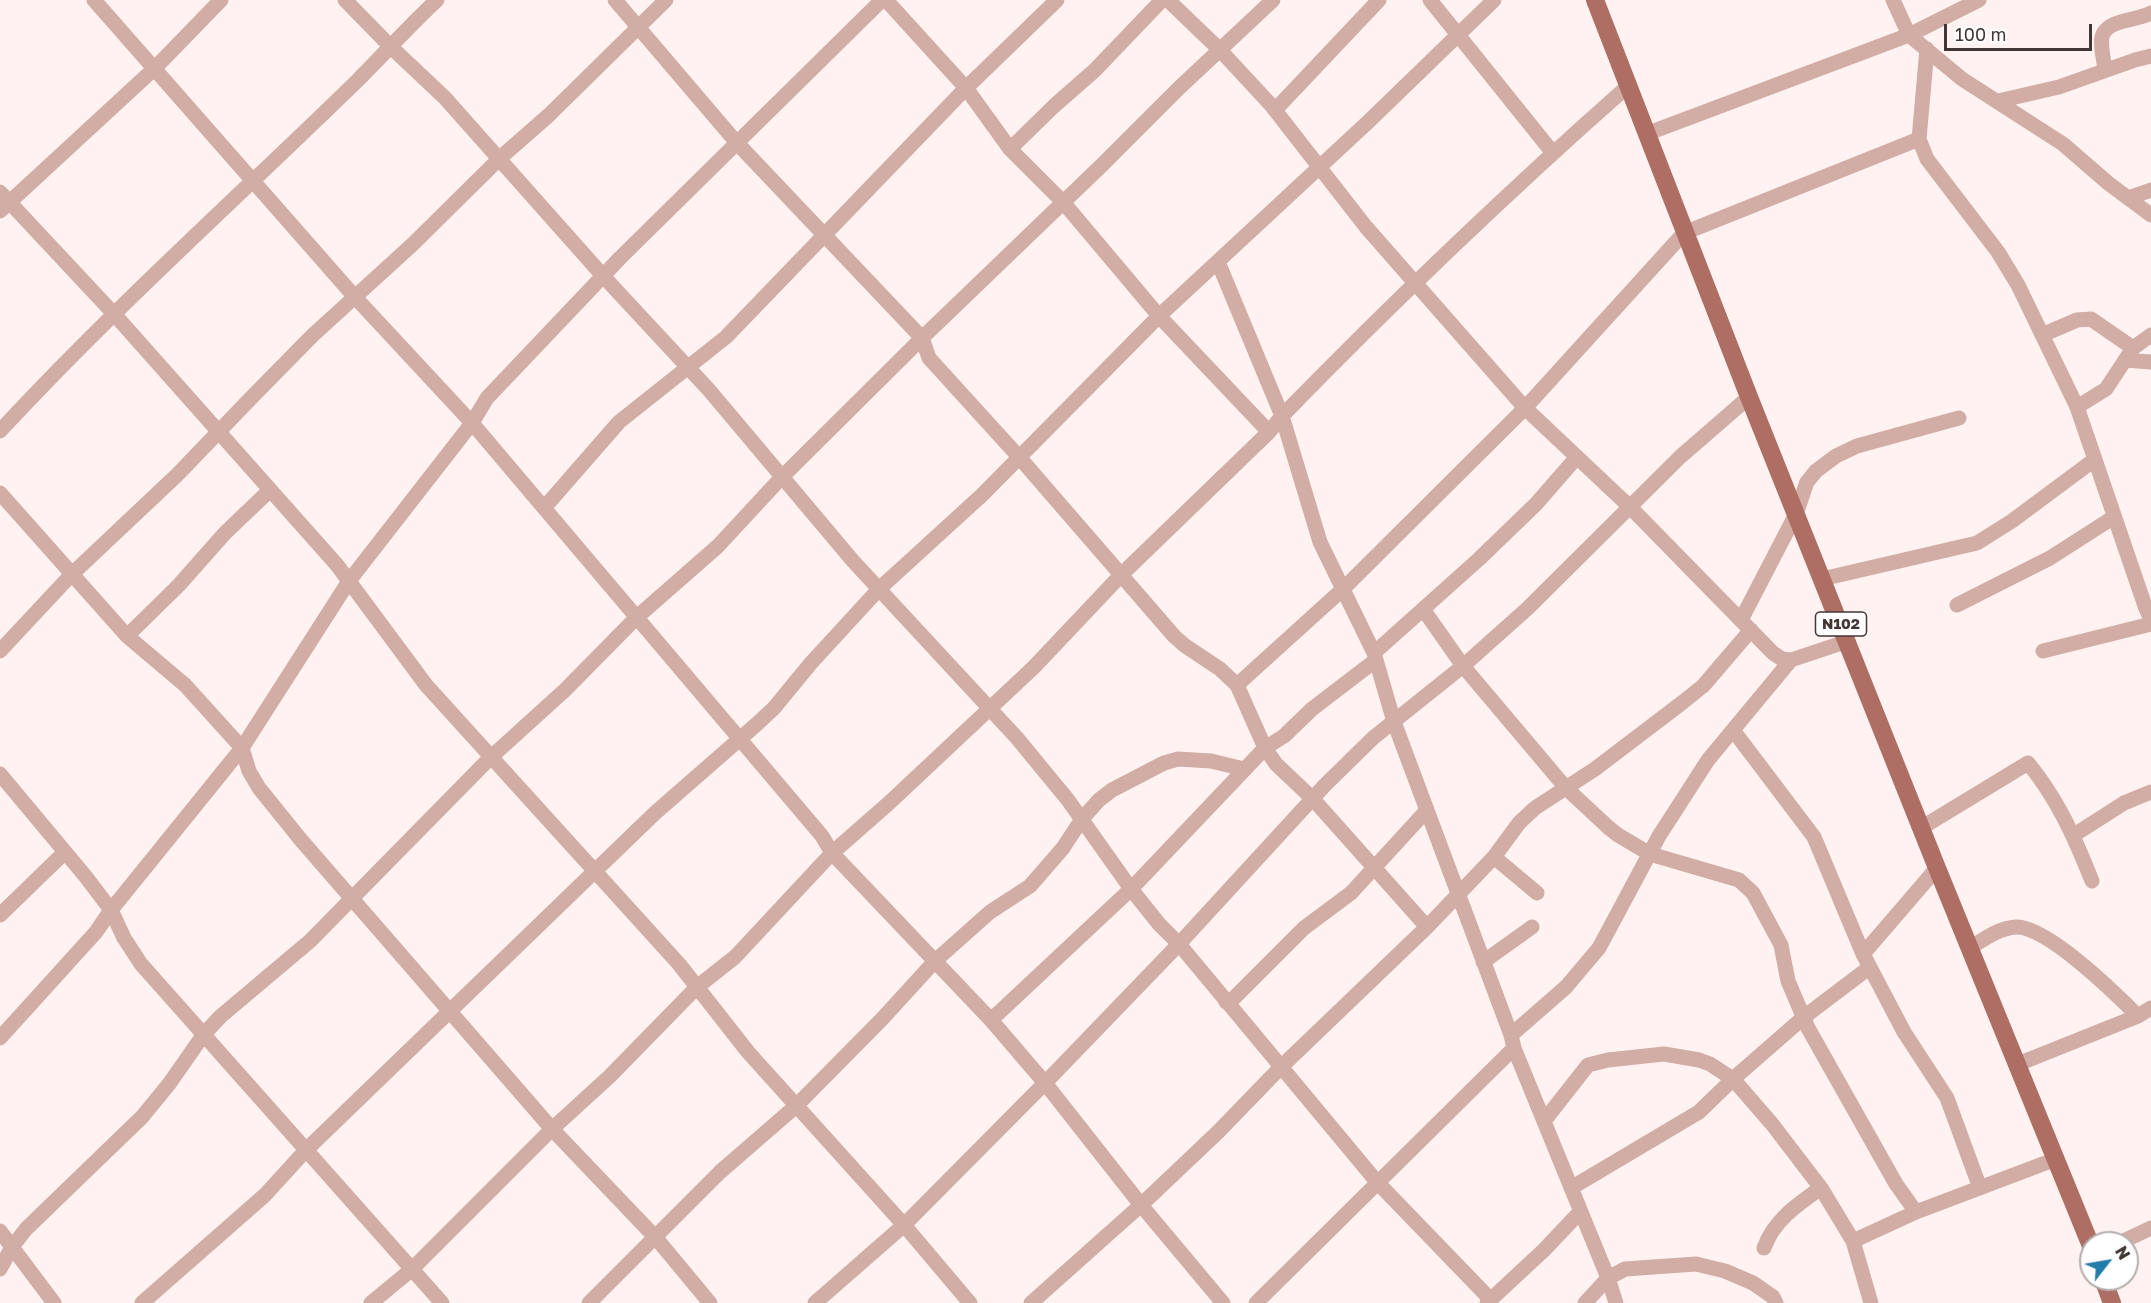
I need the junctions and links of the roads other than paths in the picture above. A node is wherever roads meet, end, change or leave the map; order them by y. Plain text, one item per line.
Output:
1 (94, 0) edge
2 (221, 0) edge
3 (345, 0) edge
4 (437, 0) edge
5 (615, 0) edge
6 (666, 0) edge
7 (884, 0) edge
8 (1058, 0) edge
9 (1162, 0) edge
10 (1168, 0) edge
11 (1273, 0) edge
12 (1379, 0) edge
13 (1430, 0) edge
14 (1494, 0) edge
15 (1595, 0) edge
16 (1893, 0) edge
17 (1979, 0) edge
18 (2151, 13) edge
19 (637, 28) junction
20 (1458, 34) junction
21 (1909, 35) junction
22 (391, 47) junction
23 (1927, 49) junction
24 (1220, 50) junction
25 (2151, 56) edge
26 (155, 68) junction
27 (2105, 70) junction
28 (1628, 86) junction
29 (966, 88) junction
30 (1998, 101) junction
31 (1275, 110) junction
32 (1646, 134) junction
33 (1919, 139) junction
34 (737, 143) junction
35 (1010, 149) junction
36 (1553, 153) junction
37 (500, 158) junction
38 (1320, 167) junction
39 (253, 180) junction
40 (2151, 190) edge
41 (2128, 198) junction
42 (3, 201) edge
43 (1063, 202) junction
44 (2151, 215) edge
45 (1684, 233) junction
46 (825, 234) junction
47 (1218, 262) junction
48 (604, 277) junction
49 (1416, 282) junction
50 (354, 296) junction
51 (115, 315) junction
52 (1159, 316) junction
53 (2042, 335) junction
54 (2151, 335) edge
55 (922, 338) junction
56 (2129, 354) junction
57 (2151, 362) edge
58 (688, 367) junction
59 (1749, 397) junction
60 (2077, 407) junction
61 (1525, 408) junction
62 (1282, 416) junction
63 (1959, 418) dead end
64 (472, 423) junction
65 (0, 431) edge
66 (1269, 432) junction
67 (219, 433) junction
68 (1019, 457) junction
69 (1577, 457) junction
70 (2094, 460) junction
71 (781, 478) junction
72 (269, 491) junction
73 (0, 493) edge
74 (1630, 507) junction
75 (544, 508) junction
76 (1796, 514) junction
77 (2114, 517) junction
78 (71, 575) junction
79 (1121, 576) junction
80 (1822, 579) junction
81 (349, 581) junction
82 (879, 589) junction
83 (1343, 589) junction
84 (1957, 605) dead end
85 (1423, 609) junction
86 (637, 617) junction
87 (2151, 620) edge
88 (2151, 624) edge
89 (1746, 625) junction
90 (127, 636) junction
91 (1848, 641) junction
92 (0, 651) edge
93 (2043, 651) dead end
94 (1375, 657) junction
95 (1791, 660) junction
96 (1463, 666) junction
97 (1237, 685) junction
98 (990, 709) junction
99 (1394, 722) junction
100 (1733, 730) junction
101 (741, 739) junction
102 (242, 748) junction
103 (1265, 748) junction
104 (490, 758) junction
105 (1244, 769) junction
106 (0, 774) edge
107 (1566, 788) junction
108 (2151, 792) edge
109 (1313, 799) junction
110 (1427, 810) junction
111 (1082, 819) junction
112 (1921, 828) junction
113 (2074, 835) junction
114 (65, 852) junction
115 (832, 853) junction
116 (1650, 854) junction
117 (1494, 857) junction
118 (1375, 868) junction
119 (1937, 868) junction
120 (594, 871) junction
121 (2092, 880) dead end
122 (1131, 889) junction
123 (1457, 893) junction
124 (1537, 893) dead end
125 (351, 897) junction
126 (111, 910) junction
127 (0, 915) edge
128 (1427, 927) junction
129 (1532, 927) dead end
130 (1179, 944) junction
131 (1970, 948) junction
132 (1867, 960) junction
133 (934, 961) junction
134 (1483, 962) junction
135 (697, 987) junction
136 (1226, 1002) junction
137 (449, 1011) junction
138 (2146, 1015) edge
139 (1804, 1017) junction
140 (991, 1020) junction
141 (204, 1034) junction
142 (0, 1038) edge
143 (1513, 1042) junction
144 (2018, 1064) junction
145 (1281, 1067) junction
146 (1732, 1079) junction
147 (1046, 1083) junction
148 (796, 1106) junction
149 (1544, 1121) junction
150 (552, 1129) junction
151 (306, 1150) junction
152 (2056, 1159) junction
153 (1377, 1182) junction
154 (1571, 1188) junction
155 (1821, 1188) junction
156 (1980, 1188) junction
157 (1141, 1205) junction
158 (1580, 1212) junction
159 (1916, 1212) junction
160 (904, 1225) junction
161 (0, 1231) edge
162 (2085, 1231) edge
163 (656, 1238) junction
164 (1853, 1241) junction
165 (12, 1247) junction
166 (1764, 1248) dead end
167 (0, 1269) edge
168 (411, 1269) junction
169 (1608, 1278) junction
170 (1489, 1301) edge
171 (54, 1303) edge
172 (142, 1303) edge
173 (371, 1303) edge
174 (442, 1303) edge
175 (589, 1303) edge
176 (710, 1303) edge
177 (815, 1303) edge
178 (970, 1303) edge
179 (1031, 1303) edge
180 (1223, 1303) edge
181 (1256, 1303) edge
182 (1585, 1303) edge
183 (1616, 1303) edge
184 (1776, 1303) edge
185 (1870, 1303) edge

1 - 26 street
2 - 26 street
3 - 22 street
4 - 22 street
5 - 19 street
6 - 19 street
7 - 29 street
7 - 34 street
8 - 29 street
9 - 35 street
10 - 24 street
11 - 24 street
12 - 31 street
13 - 20 street
14 - 20 street
15 - 28 main road, N102
16 - 21 street
17 - 21 street
18 - 27 street
19 - 34 street
19 - 37 street
20 - 36 street
20 - 38 street
21 - 23 street
21 - 32 street
22 - 37 street
22 - 39 street
23 - 30 street
23 - 33 street
24 - 31 street
24 - 43 street
25 - 27 street
26 - 39 street
26 - 42 street
27 - 30 street
28 - 32 main road, N102
28 - 36 street
29 - 35 street
29 - 46 street
30 - 41 street
31 - 38 street
32 - 45 main road, N102
33 - 45 street
33 - 53 street
34 - 46 street
34 - 48 street
35 - 43 street
36 - 49 street
37 - 48 street
37 - 50 street
38 - 47 street
38 - 49 street
39 - 50 street
39 - 51 street
40 - 41 street
41 - 44 street
42 - 51 street
43 - 52 street
43 - 55 street
45 - 59 main road, N102
45 - 61 street
46 - 55 street
46 - 58 street
47 - 52 street
47 - 62 street
48 - 58 street
48 - 64 street
49 - 61 street
49 - 62 street
50 - 64 street
50 - 67 street
51 - 65 street
51 - 67 street
52 - 66 street
52 - 68 street
53 - 56 street
53 - 60 street
54 - 56 street
55 - 68 street
55 - 71 street
56 - 57 street
56 - 60 street
58 - 71 street
58 - 75 street
59 - 74 street
59 - 76 main road, N102
60 - 70 street
61 - 69 street
61 - 83 street
62 - 66 street
62 - 83 street
63 - 76 street
64 - 75 street
64 - 81 street
66 - 79 street
67 - 72 street
67 - 78 street
68 - 79 street
68 - 82 street
69 - 74 street
69 - 85 street
70 - 77 street
70 - 80 street
71 - 82 street
71 - 86 street
72 - 81 street
72 - 90 street
73 - 78 street
74 - 89 street
74 - 96 street
75 - 86 street
76 - 80 main road, N102
76 - 89 street
77 - 84 street
77 - 87 street
78 - 90 street
78 - 92 street
79 - 97 street
79 - 98 street
80 - 91 main road, N102
81 - 102 street
81 - 104 street
82 - 98 street
82 - 101 street
83 - 94 street
83 - 97 street
85 - 94 street
85 - 96 street
86 - 101 street
86 - 104 street
88 - 93 street
89 - 95 street
89 - 107 street
90 - 102 street
91 - 95 street
91 - 112 main road, N102
94 - 99 street
94 - 103 street
95 - 100 street
96 - 99 street
96 - 107 street
97 - 103 street
98 - 111 street
98 - 115 street
99 - 109 street
99 - 110 street
100 - 116 street
100 - 132 street
101 - 115 street
101 - 120 street
102 - 125 street
102 - 126 street
103 - 105 street
103 - 109 street
104 - 120 street
104 - 125 street
105 - 111 street
105 - 122 street
106 - 114 street
107 - 116 street
107 - 117 street
108 - 113 street
109 - 118 street
109 - 130 street
110 - 118 street
110 - 123 street
111 - 122 street
111 - 133 street
112 - 113 street
112 - 119 main road, N102
113 - 121 street
114 - 126 street
114 - 127 street
115 - 133 street
115 - 135 street
116 - 139 street
116 - 143 street
117 - 123 street
117 - 124 street
118 - 128 street
118 - 136 street
119 - 131 main road, N102
119 - 132 street
120 - 135 street
120 - 137 street
122 - 130 street
122 - 140 street
123 - 128 street
123 - 134 street
125 - 137 street
125 - 141 street
126 - 141 street
126 - 142 street
128 - 145 street
129 - 134 street
130 - 136 street
130 - 147 street
131 - 138 street
131 - 144 main road, N102
132 - 139 street
132 - 156 street
133 - 140 street
133 - 148 street
134 - 143 street
135 - 148 street
135 - 150 street
136 - 145 street
137 - 150 street
137 - 151 street
138 - 144 street
139 - 146 street
139 - 159 street
140 - 147 street
141 - 151 street
141 - 165 street
143 - 149 street
143 - 153 street
144 - 152 main road, N102
145 - 153 street
145 - 157 street
146 - 149 street
146 - 154 street
146 - 155 street
147 - 157 street
147 - 160 street
148 - 160 street
148 - 163 street
149 - 154 street
150 - 163 street
150 - 168 street
151 - 168 street
151 - 172 street
152 - 156 street
152 - 162 main road, N102
153 - 170 street
153 - 181 street
154 - 158 street
155 - 164 street
155 - 166 street
156 - 159 street
157 - 179 street
157 - 180 street
158 - 169 street
158 - 170 street
159 - 164 street
160 - 177 street
160 - 178 street
161 - 165 street
163 - 175 street
163 - 176 street
164 - 185 street
165 - 167 street
165 - 171 street
168 - 173 street
168 - 174 street
169 - 182 street
169 - 183 street
169 - 184 street

